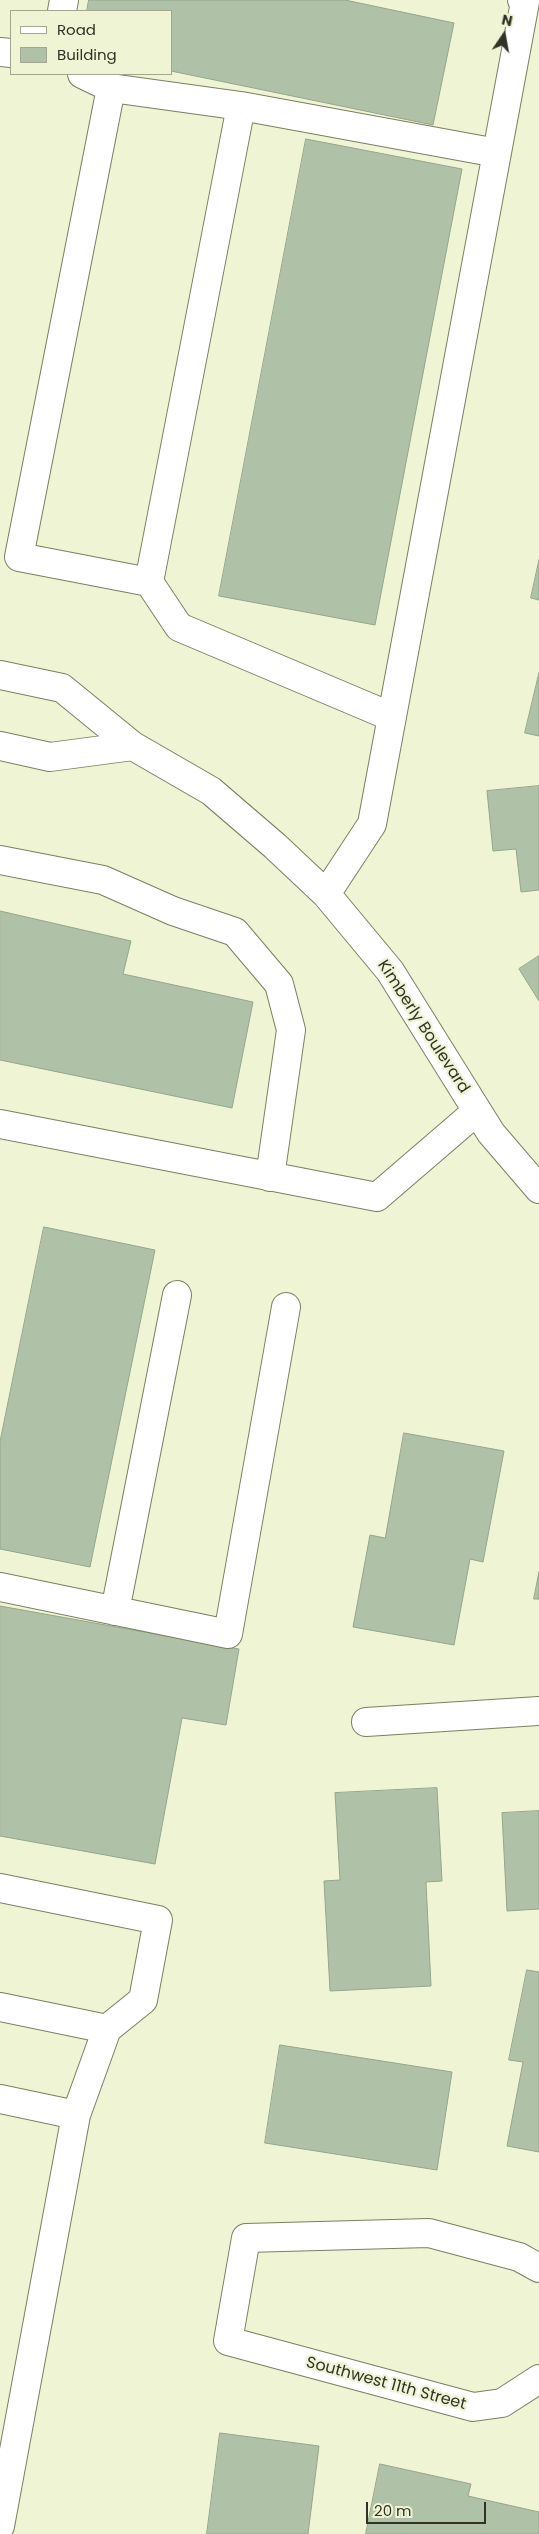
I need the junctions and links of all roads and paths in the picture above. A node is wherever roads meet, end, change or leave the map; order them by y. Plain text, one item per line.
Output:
1 (522, 0) edge
2 (84, 75) edge
3 (111, 88) junction
4 (241, 106) junction
5 (497, 153) junction
6 (149, 582) junction
7 (0, 675) edge
8 (392, 717) junction
9 (0, 746) edge
10 (133, 746) junction
11 (0, 860) edge
12 (326, 894) junction
13 (476, 1111) junction
14 (0, 1124) edge
15 (270, 1176) junction
16 (539, 1189) edge
17 (177, 1295) dead end
18 (286, 1307) dead end
19 (0, 1587) edge
20 (115, 1611) junction
21 (539, 1711) edge
22 (366, 1722) dead end
23 (0, 1888) edge
24 (0, 2007) edge
25 (107, 2029) junction
26 (0, 2100) edge
27 (76, 2115) junction
28 (539, 2268) edge
29 (539, 2379) edge
30 (0, 2523) edge

1 - 5 street
2 - 3 street
3 - 4 street
3 - 6 street
4 - 5 street
4 - 6 street
5 - 8 street
6 - 8 street
7 - 10 street, Kimberly Boulevard
8 - 12 street
9 - 10 street
10 - 12 street, Kimberly Boulevard
11 - 15 street
12 - 13 street, Kimberly Boulevard
13 - 15 street
13 - 16 street, Kimberly Boulevard
14 - 15 street
17 - 20 street
18 - 20 street
19 - 20 street
21 - 22 street
23 - 25 street
24 - 25 street
25 - 27 street
26 - 27 street
27 - 30 street
28 - 29 street, Southwest 11th Street

